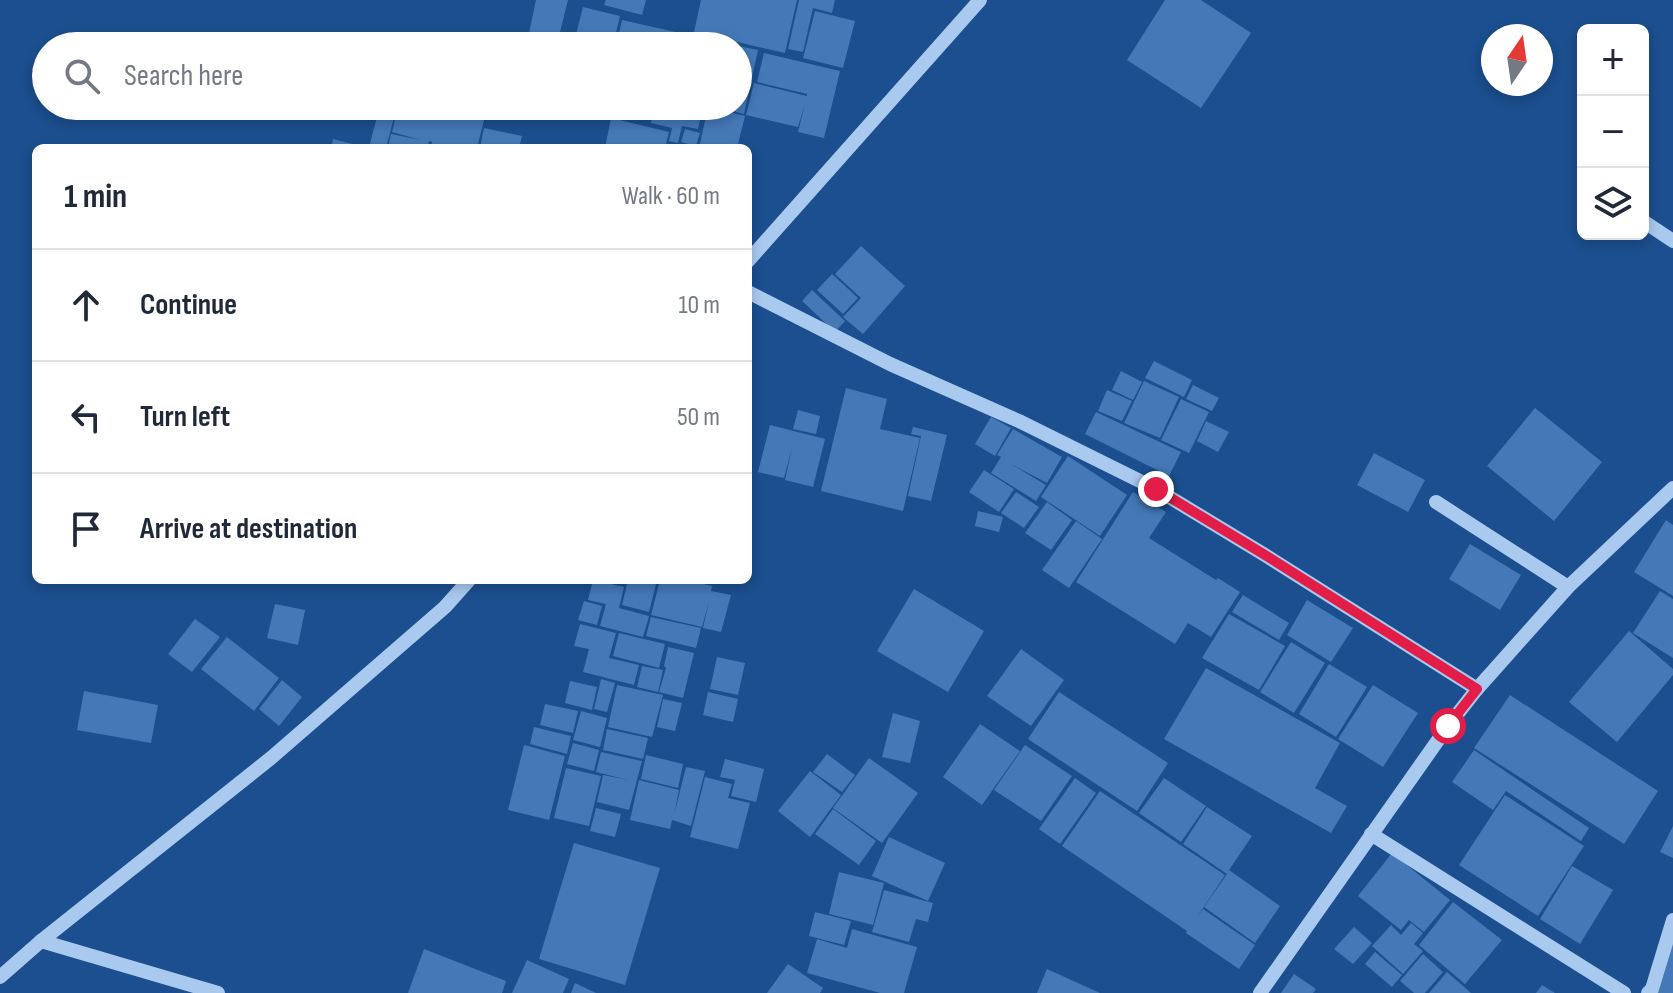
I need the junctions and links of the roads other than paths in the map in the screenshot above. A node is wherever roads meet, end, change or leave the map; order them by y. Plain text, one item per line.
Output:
1 (980, 0) edge
2 (1649, 225) edge
3 (1673, 241) edge
4 (752, 256) edge
5 (752, 294) edge
6 (1673, 488) edge
7 (1436, 502) dead end
8 (465, 584) edge
9 (1568, 587) junction
10 (1477, 689) junction
11 (1371, 834) junction
12 (1673, 920) edge
13 (41, 941) junction
14 (0, 977) edge
15 (218, 993) edge
16 (1260, 993) edge
17 (1624, 993) edge
18 (1648, 993) edge

1 - 4 street
2 - 3 street
5 - 10 street
6 - 9 street
7 - 9 street
8 - 13 street
9 - 10 street
10 - 11 street
11 - 16 street
11 - 17 street
12 - 18 street
13 - 14 street
13 - 15 street

